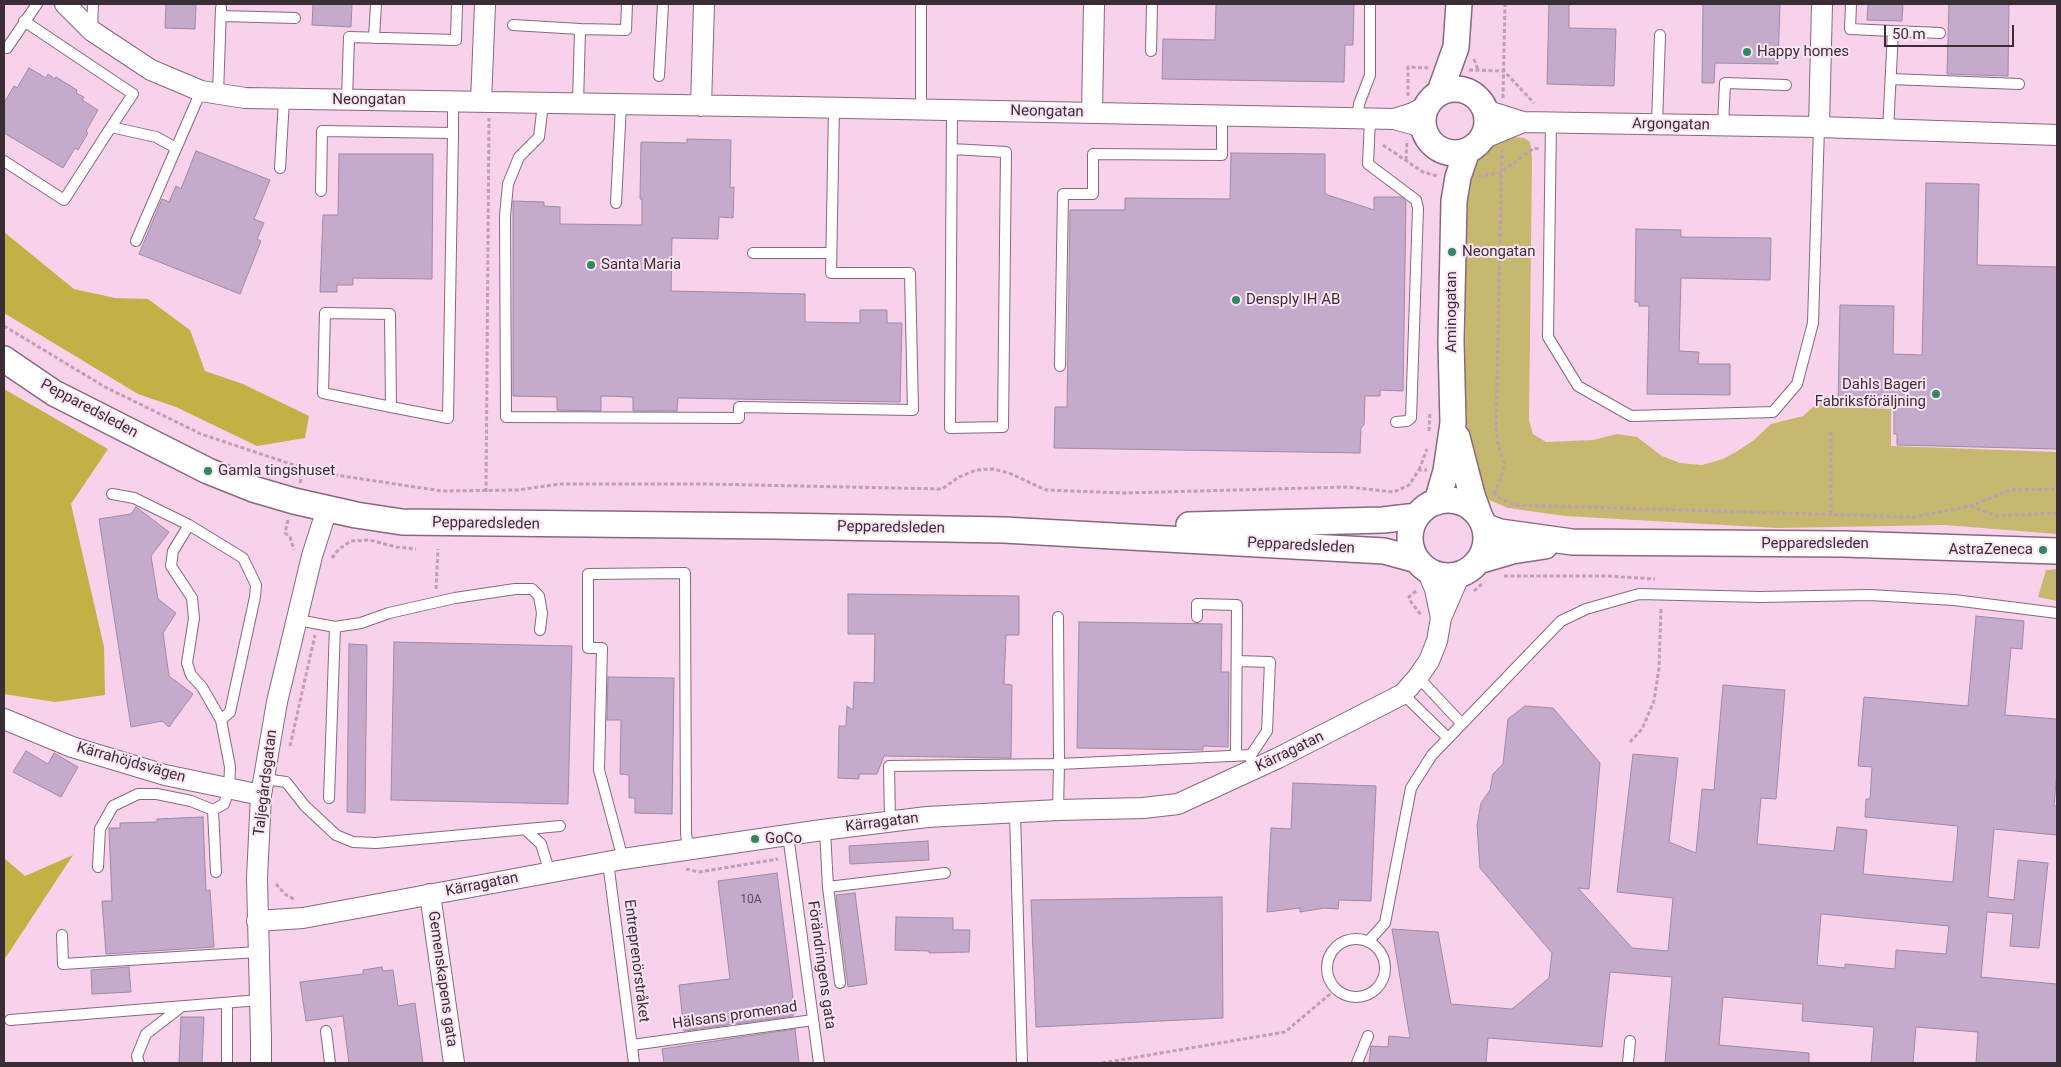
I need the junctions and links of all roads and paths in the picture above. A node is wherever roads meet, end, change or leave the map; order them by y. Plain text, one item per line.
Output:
1 (36, 4) edge
2 (64, 4) edge
3 (93, 4) edge
4 (376, 4) edge
5 (457, 4) edge
6 (485, 4) edge
7 (627, 4) edge
8 (663, 4) edge
9 (704, 4) edge
10 (921, 4) edge
11 (1094, 4) edge
12 (1152, 4) edge
13 (1370, 4) edge
14 (1459, 4) edge
15 (1505, 4) edge
16 (1822, 4) edge
17 (1851, 4) edge
18 (295, 18) dead end
19 (24, 21) junction
20 (513, 25) dead end
21 (580, 29) junction
22 (1893, 30) junction
23 (92, 31) junction
24 (1940, 33) dead end
25 (1660, 35) dead end
26 (374, 38) junction
27 (1456, 47) junction
28 (7, 48) dead end
29 (1151, 51) dead end
30 (659, 76) dead end
31 (1891, 79) junction
32 (2019, 84) dead end
33 (1786, 85) dead end
34 (209, 93) junction
35 (1433, 99) junction
36 (284, 100) junction
37 (347, 100) junction
38 (453, 102) junction
39 (486, 102) junction
40 (543, 104) junction
41 (578, 104) junction
42 (621, 105) junction
43 (701, 106) junction
44 (834, 108) junction
45 (921, 110) junction
46 (952, 110) junction
47 (1092, 112) junction
48 (1222, 115) junction
49 (1394, 119) junction
50 (1551, 122) junction
51 (1485, 123) junction
52 (1365, 124) junction
53 (1657, 124) junction
54 (1723, 126) junction
55 (111, 128) junction
56 (1819, 128) junction
57 (1888, 131) junction
58 (453, 133) junction
59 (2057, 135) edge
60 (1430, 139) junction
61 (176, 148) junction
62 (952, 149) junction
63 (1551, 149) junction
64 (4, 161) edge
65 (280, 168) dead end
66 (1500, 173) junction
67 (1433, 176) dead end
68 (321, 191) dead end
69 (1454, 201) junction
70 (616, 203) dead end
71 (136, 241) dead end
72 (753, 253) dead end
73 (831, 253) junction
74 (4, 326) edge
75 (4, 359) edge
76 (1060, 366) dead end
77 (391, 407) junction
78 (1396, 422) dead end
79 (1453, 423) junction
80 (1831, 430) dead end
81 (1432, 471) junction
82 (2057, 489) edge
83 (486, 492) junction
84 (112, 494) dead end
85 (1437, 502) junction
86 (1484, 504) junction
87 (1970, 506) junction
88 (327, 509) junction
89 (2057, 513) edge
90 (1831, 514) junction
91 (1410, 516) junction
92 (189, 525) junction
93 (1004, 530) junction
94 (1572, 542) junction
95 (416, 549) dead end
96 (438, 550) dead end
97 (2057, 550) edge
98 (330, 560) dead end
99 (1422, 565) junction
100 (1469, 568) junction
101 (435, 603) junction
102 (1661, 605) dead end
103 (2057, 613) edge
104 (1058, 617) dead end
105 (1197, 617) dead end
106 (1441, 618) junction
107 (298, 620) junction
108 (335, 627) junction
109 (540, 630) dead end
110 (1236, 661) junction
111 (1418, 678) junction
112 (1403, 694) junction
113 (4, 719) edge
114 (221, 720) junction
115 (1462, 724) junction
116 (1448, 738) junction
117 (1630, 742) dead end
118 (1236, 756) junction
119 (1251, 763) junction
120 (1059, 764) junction
121 (263, 787) junction
122 (229, 790) junction
123 (330, 798) dead end
124 (213, 810) junction
125 (1058, 810) junction
126 (1015, 813) junction
127 (890, 822) junction
128 (560, 826) dead end
129 (526, 830) junction
130 (825, 830) junction
131 (788, 835) junction
132 (688, 849) junction
133 (791, 856) junction
134 (616, 860) junction
135 (753, 864) dead end
136 (98, 867) dead end
137 (216, 872) dead end
138 (550, 873) junction
139 (945, 873) dead end
140 (274, 881) dead end
141 (828, 887) junction
142 (430, 894) junction
143 (286, 895) dead end
144 (257, 921) junction
145 (62, 935) dead end
146 (1368, 942) junction
147 (258, 952) junction
148 (840, 983) dead end
149 (1336, 990) junction
150 (260, 1000) junction
151 (227, 1003) junction
152 (182, 1006) junction
153 (10, 1020) dead end
154 (813, 1020) junction
155 (326, 1031) dead end
156 (1368, 1036) dead end
157 (1630, 1041) dead end
158 (632, 1044) junction
159 (138, 1063) edge
160 (228, 1063) edge
161 (260, 1063) edge
162 (330, 1063) edge
163 (454, 1063) edge
164 (634, 1063) edge
165 (819, 1063) edge
166 (1022, 1063) edge
167 (1102, 1063) edge
168 (1357, 1063) edge
169 (1628, 1063) edge

1 - 19 lane
2 - 23 street, Neongatan
3 - 23 lane
4 - 26 lane
5 - 26 lane
6 - 39 street
7 - 21 lane
8 - 30 lane
9 - 43 street
10 - 45 lane
11 - 47 street
12 - 29 lane
13 - 52 lane
14 - 27 street
15 - 51 path
16 - 56 street
17 - 22 lane
18 - 34 lane
19 - 28 lane
19 - 55 lane
20 - 21 lane
21 - 41 lane
22 - 24 lane
22 - 31 lane
23 - 34 street, Neongatan
25 - 53 lane
26 - 37 lane
27 - 35 street
27 - 51 street
31 - 32 lane
31 - 57 lane
33 - 54 lane
34 - 36 street, Neongatan
34 - 61 lane
35 - 49 street, Neongatan
35 - 51 street
35 - 60 street
36 - 37 street, Neongatan
36 - 65 lane
37 - 38 street, Neongatan
38 - 39 street, Neongatan
38 - 58 lane
39 - 40 street, Neongatan
39 - 83 path
40 - 41 street, Neongatan
40 - 73 lane
41 - 42 street, Neongatan
42 - 43 street, Neongatan
42 - 70 lane
43 - 44 street, Neongatan
44 - 45 street, Neongatan
44 - 73 lane
45 - 46 street, Neongatan
46 - 47 street, Neongatan
46 - 62 lane
47 - 48 street, Neongatan
48 - 52 street, Neongatan
48 - 76 lane
49 - 52 street, Neongatan
49 - 60 street, Neongatan
50 - 51 street, Argongatan
50 - 53 street, Argongatan
50 - 63 lane
51 - 60 street
51 - 66 path
51 - 69 street, Aminogatan
52 - 67 path
52 - 78 lane
53 - 54 street, Argongatan
54 - 56 street, Argongatan
55 - 61 lane
55 - 64 lane
56 - 57 street, Argongatan
56 - 63 lane
57 - 59 street, Argongatan
58 - 68 lane
58 - 77 lane
60 - 69 street, Aminogatan
61 - 71 lane
62 - 62 lane
63 - 66 path
66 - 86 path
69 - 79 street, Aminogatan
72 - 73 lane
74 - 83 path
75 - 88 street, Pepparedsleden
77 - 77 lane
79 - 81 street
79 - 85 street, Aminogatan
79 - 86 street, Aminogatan
80 - 90 path
81 - 83 path
81 - 91 street
82 - 87 path
84 - 92 lane
85 - 86 street
85 - 91 street
86 - 90 path
86 - 94 street
86 - 94 street, Pepparedsleden
86 - 100 street
87 - 89 path
87 - 90 path
88 - 93 street, Pepparedsleden
88 - 107 street, Taljegårdsgatan
91 - 93 street, Pepparedsleden
91 - 99 street
92 - 114 lane
92 - 114 lane
93 - 99 street, Pepparedsleden
94 - 97 street, Pepparedsleden
94 - 100 street, Pepparedsleden
95 - 98 path
96 - 101 path
99 - 100 street
99 - 106 street, Kärragatan
100 - 106 street, Kärragatan
101 - 108 lane
101 - 109 lane
102 - 117 path
103 - 115 lane
104 - 120 lane
105 - 110 lane
106 - 111 street, Kärragatan
107 - 108 lane
107 - 121 street, Taljegårdsgatan
108 - 123 lane
110 - 118 lane
110 - 119 lane
111 - 112 street, Kärragatan
111 - 115 lane
112 - 116 lane
112 - 119 street, Kärragatan
113 - 122 street, Kärrahöjdsvägen
114 - 122 lane
115 - 116 lane
116 - 146 lane
118 - 119 lane
118 - 120 lane
119 - 125 street, Kärragatan
120 - 125 lane
120 - 127 lane
121 - 122 street, Kärrahöjdsvägen
121 - 129 lane
121 - 144 street, Taljegårdsgatan
122 - 124 lane
124 - 136 lane
124 - 137 lane
125 - 126 street, Kärragatan
126 - 127 street, Kärragatan
126 - 166 lane
127 - 130 street, Kärragatan
128 - 129 lane
129 - 138 lane
130 - 131 street, Kärragatan
130 - 141 lane
131 - 132 street, Kärragatan
131 - 133 lane, Förändringens gata
132 - 134 street, Kärragatan
132 - 134 lane, Entreprenörstråket
133 - 135 path
133 - 154 lane, Förändringens gata
134 - 138 street, Kärragatan
134 - 158 lane, Entreprenörstråket
138 - 142 street, Kärragatan
139 - 141 lane
140 - 143 path
141 - 148 lane
142 - 144 street, Kärragatan
142 - 163 street, Gemenskapens gata
144 - 147 street, Taljegårdsgatan
145 - 147 lane
146 - 149 lane
146 - 149 lane
147 - 150 street, Taljegårdsgatan
149 - 167 path
150 - 151 lane
150 - 161 street, Taljegårdsgatan
151 - 152 lane
151 - 160 lane
152 - 153 lane
152 - 159 lane
154 - 158 lane, Hälsans promenad
154 - 165 lane, Förändringens gata
155 - 162 lane
156 - 168 lane
157 - 169 lane
158 - 164 lane, Entreprenörstråket

